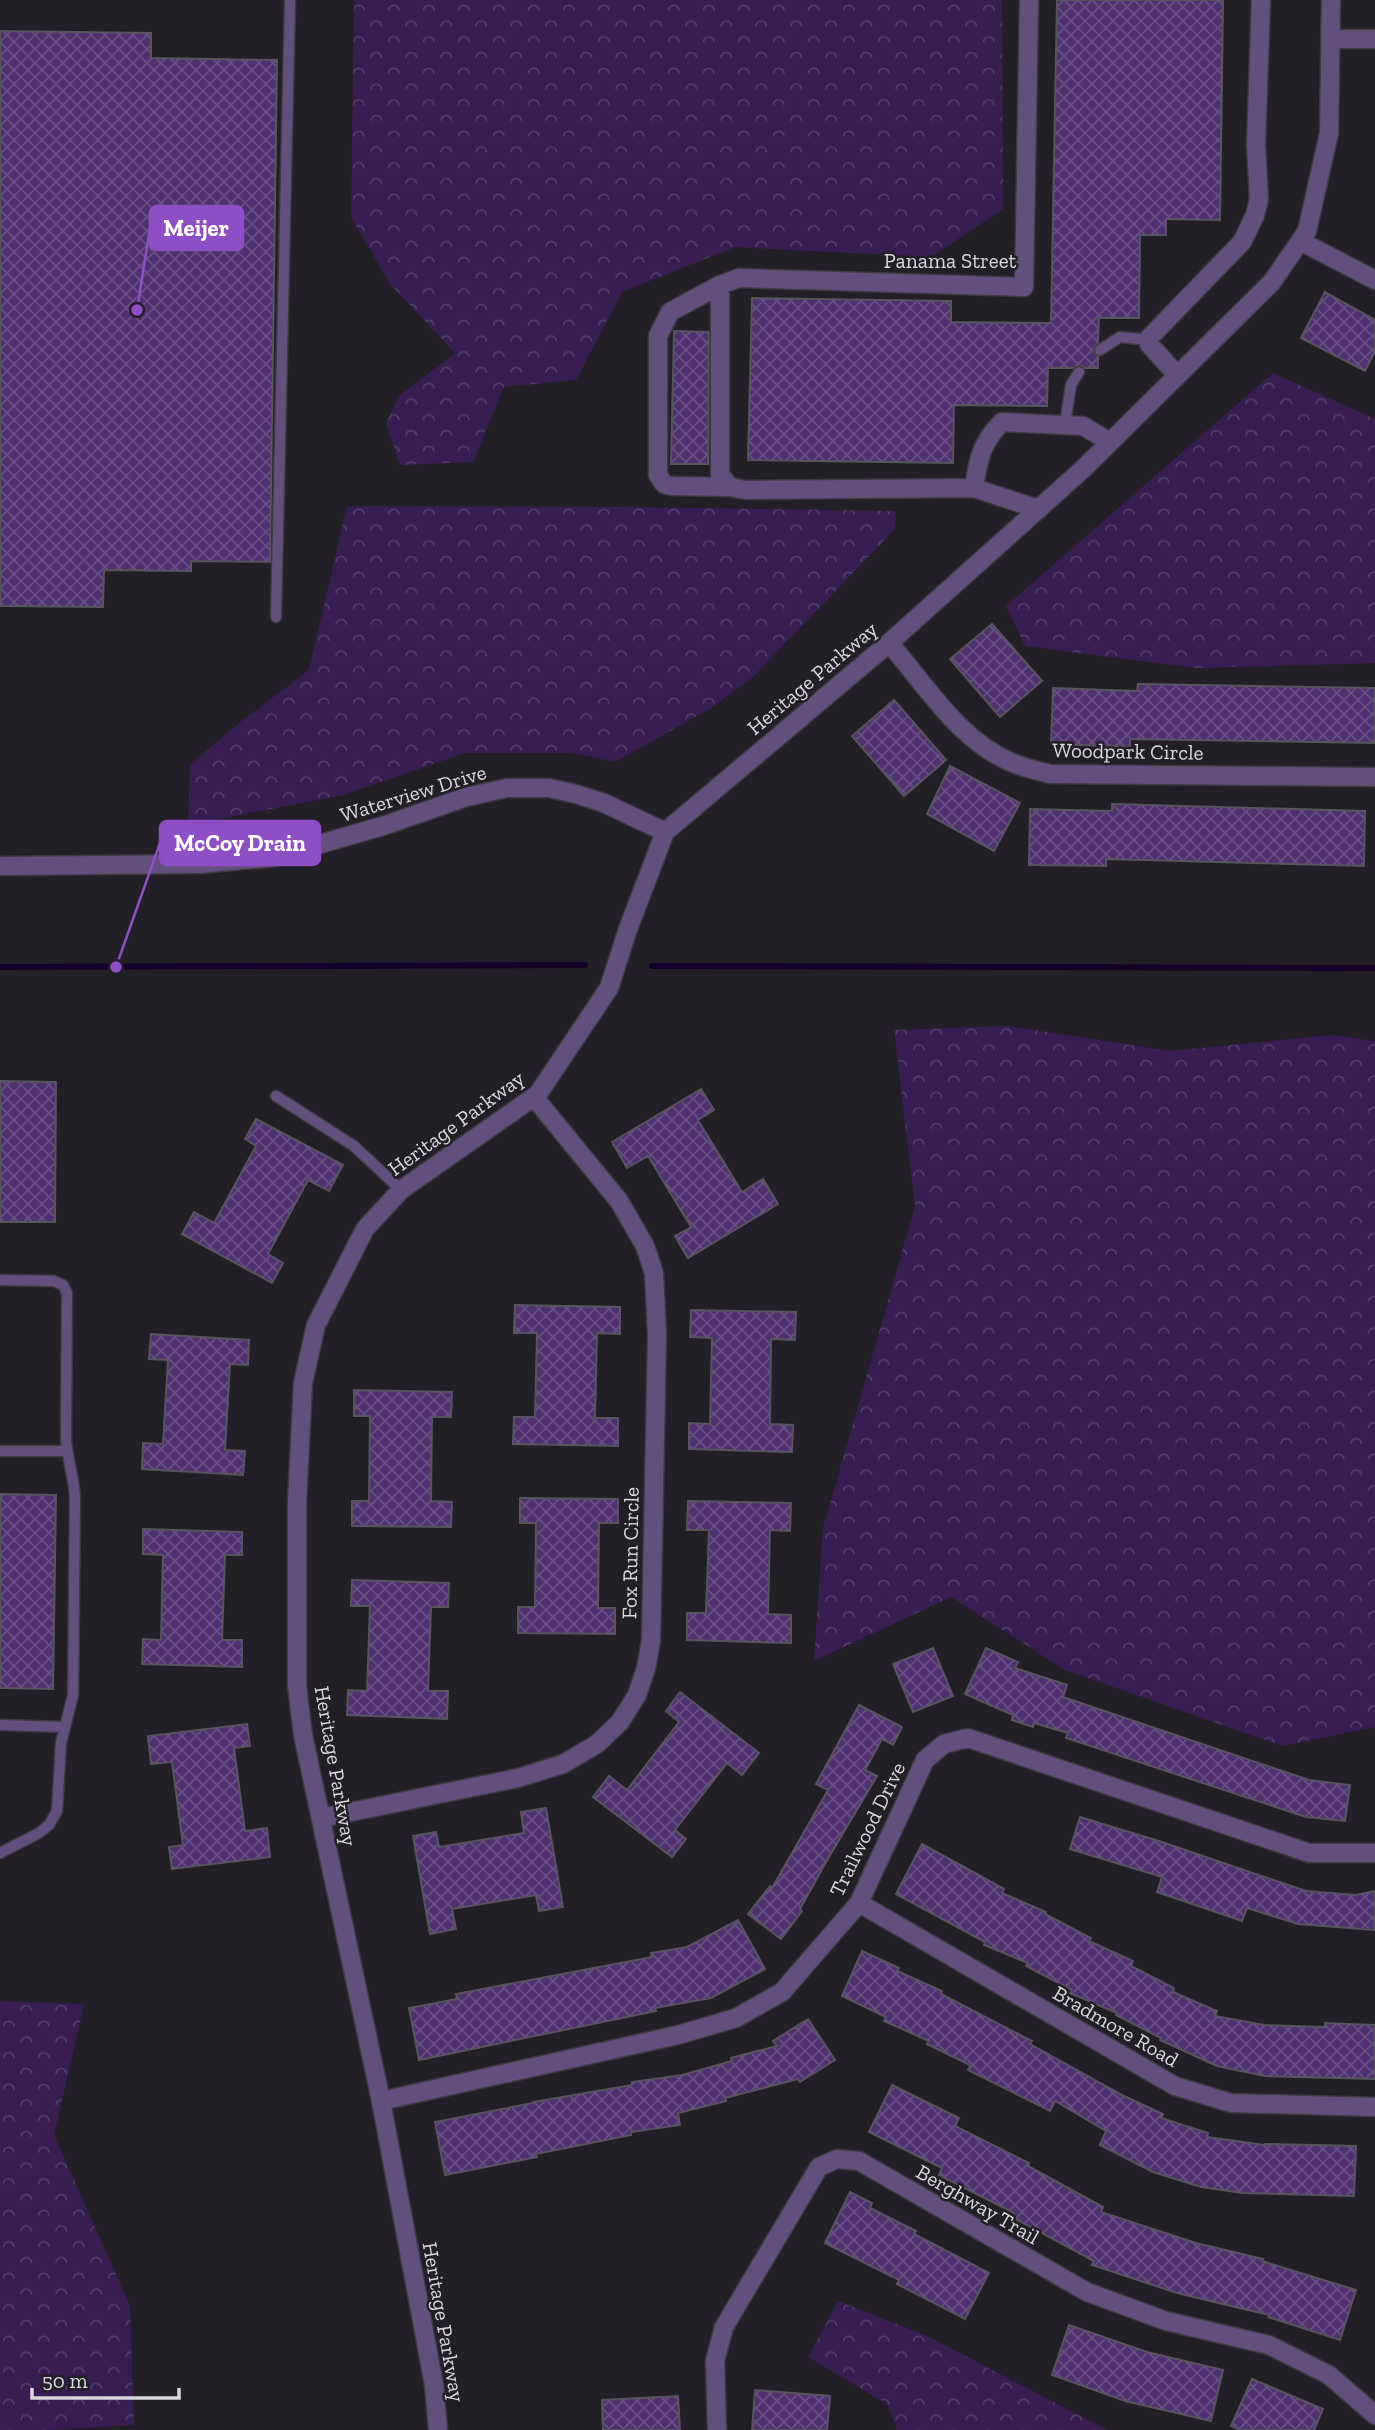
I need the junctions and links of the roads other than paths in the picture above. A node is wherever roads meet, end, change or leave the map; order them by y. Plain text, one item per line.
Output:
1 (290, 0) edge
2 (1029, 0) edge
3 (1261, 0) edge
4 (1331, 0) edge
5 (1331, 38) junction
6 (1375, 39) edge
7 (1300, 241) junction
8 (1375, 280) edge
9 (720, 285) junction
10 (1149, 340) junction
11 (1100, 350) dead end
12 (1079, 372) dead end
13 (1177, 375) junction
14 (1065, 424) junction
15 (1110, 442) junction
16 (730, 487) junction
17 (974, 488) junction
18 (1038, 509) junction
19 (276, 617) dead end
20 (889, 643) junction
21 (1375, 777) edge
22 (665, 832) junction
23 (0, 866) edge
24 (276, 1096) dead end
25 (534, 1097) junction
26 (401, 1190) junction
27 (0, 1280) edge
28 (0, 1451) edge
29 (66, 1451) junction
30 (0, 1725) edge
31 (64, 1727) junction
32 (321, 1818) junction
33 (0, 1853) edge
34 (1375, 1853) edge
35 (859, 1903) junction
36 (381, 2101) junction
37 (1375, 2107) edge
38 (1375, 2415) edge
39 (439, 2430) edge
40 (717, 2430) edge

1 - 19 lane
2 - 9 street, Panama Street
3 - 10 street
4 - 5 street, Heritage Parkway
5 - 6 street
5 - 7 street, Heritage Parkway
7 - 8 street
7 - 13 street, Heritage Parkway
9 - 16 street
9 - 16 street, Panama Street
10 - 11 lane
10 - 13 street
12 - 14 lane
13 - 15 street, Heritage Parkway
14 - 15 street
14 - 17 street
15 - 18 street, Heritage Parkway
16 - 17 street, Panama Street
17 - 18 street, Panama Street
18 - 20 street, Heritage Parkway
20 - 21 street, Woodpark Circle
20 - 22 street, Heritage Parkway
22 - 23 street, Waterview Drive
22 - 25 street, Heritage Parkway
24 - 26 lane
25 - 26 street, Heritage Parkway
25 - 32 street, Fox Run Circle
26 - 32 street, Heritage Parkway
27 - 29 lane
28 - 29 lane
29 - 31 lane
30 - 31 lane
31 - 33 lane
32 - 36 street, Heritage Parkway
34 - 35 street, Trailwood Drive
35 - 36 street, Trailwood Drive
35 - 37 street, Bradmore Road
36 - 39 street, Heritage Parkway
38 - 40 street, Berghway Trail

